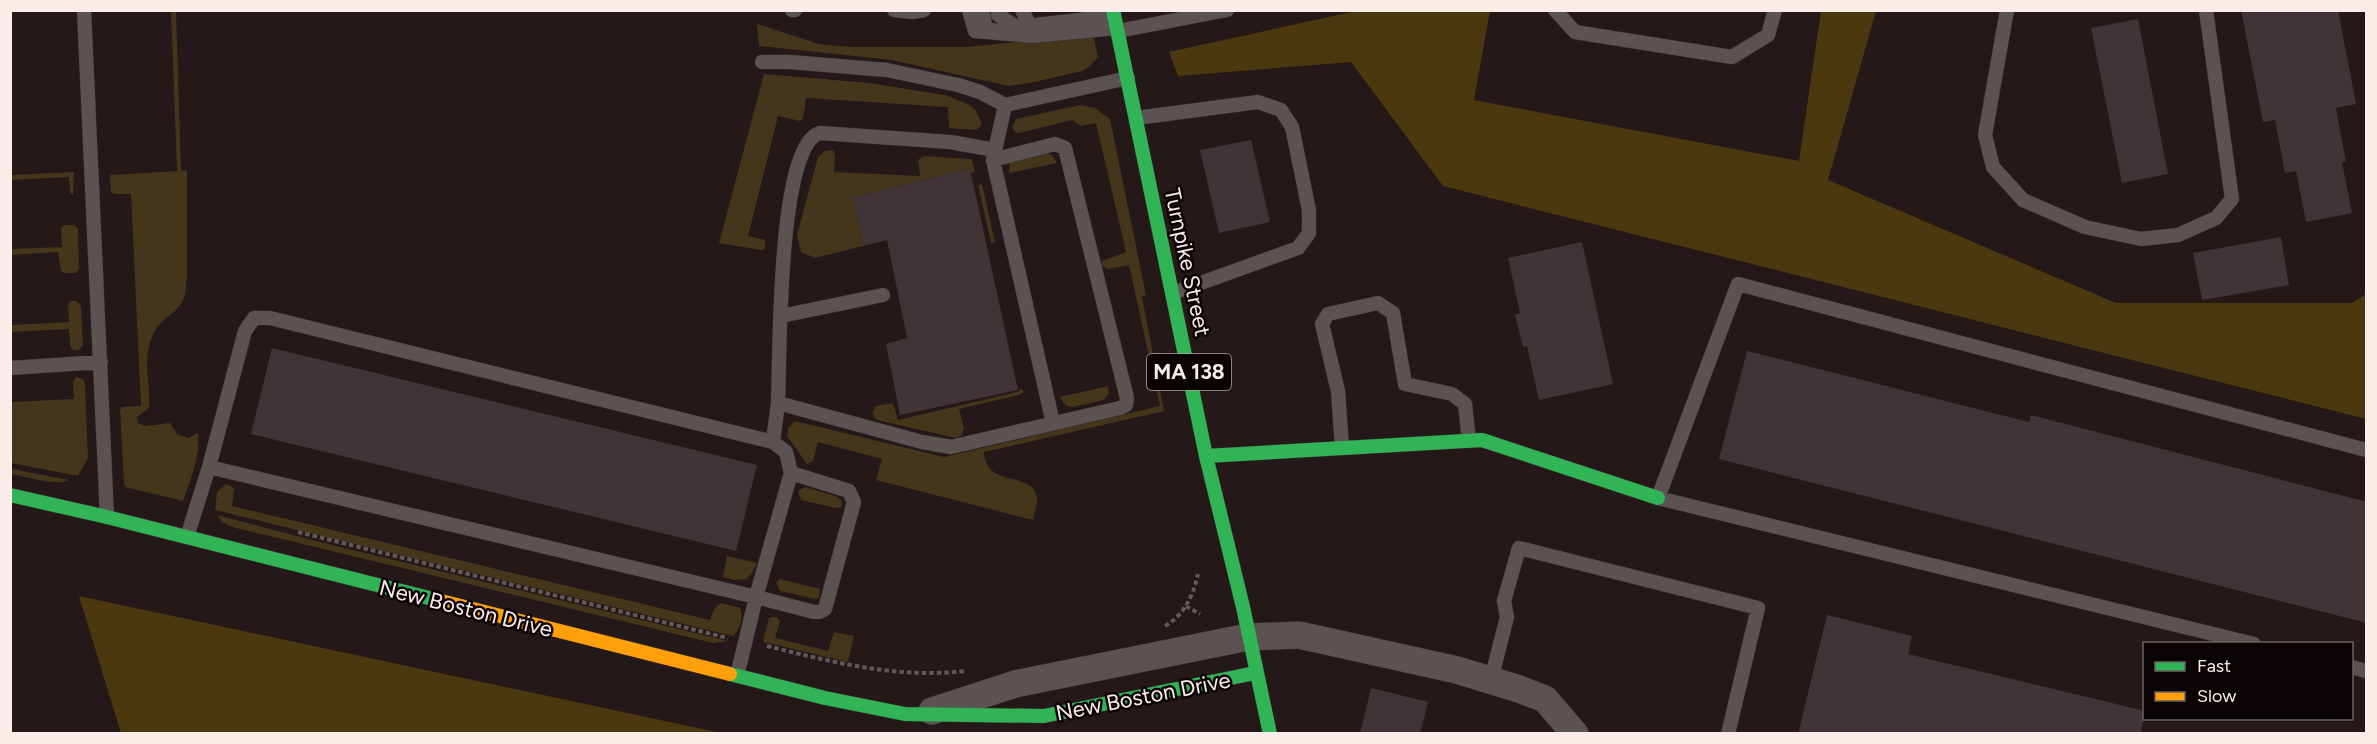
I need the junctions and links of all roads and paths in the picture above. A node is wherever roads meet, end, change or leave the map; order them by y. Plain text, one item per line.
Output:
1 (84, 10) edge
2 (894, 10) edge
3 (924, 10) edge
4 (969, 10) edge
5 (982, 10) edge
6 (1022, 10) edge
7 (1227, 10) edge
8 (1555, 10) edge
9 (1775, 10) edge
10 (2007, 10) edge
11 (2206, 10) edge
12 (1001, 12) edge
13 (1199, 14) edge
14 (1115, 21) edge
15 (1031, 30) junction
16 (762, 62) dead end
17 (1128, 78) junction
18 (1005, 105) junction
19 (1136, 118) junction
20 (994, 155) junction
21 (1173, 293) junction
22 (883, 295) dead end
23 (782, 316) junction
24 (101, 362) junction
25 (10, 368) edge
26 (778, 403) junction
27 (1053, 423) junction
28 (1469, 441) junction
29 (773, 442) junction
30 (1342, 448) junction
31 (2367, 450) edge
32 (1206, 456) junction
33 (209, 466) junction
34 (791, 473) junction
35 (10, 495) edge
36 (1658, 498) junction
37 (107, 517) junction
38 (296, 532) dead end
39 (187, 537) junction
40 (1198, 574) dead end
41 (756, 597) junction
42 (1186, 606) junction
43 (1200, 614) dead end
44 (1162, 627) dead end
45 (1248, 637) junction
46 (730, 638) dead end
47 (2246, 642) edge
48 (767, 646) dead end
49 (970, 670) dead end
50 (1255, 673) junction
51 (737, 676) junction
52 (1491, 680) junction
53 (923, 714) junction
54 (1270, 734) edge
55 (1575, 734) edge
56 (1728, 734) edge

1 - 24 lane
2 - 3 lane
4 - 15 lane
5 - 15 lane
6 - 15 lane
7 - 13 lane
8 - 9 lane
10 - 11 lane
12 - 15 lane
13 - 14 lane
14 - 15 lane
14 - 17 street, Turnpike Street / MA 138
16 - 18 lane
17 - 18 lane
17 - 19 street, Turnpike Street / MA 138
18 - 20 lane
19 - 21 street, Turnpike Street / MA 138
19 - 21 lane
20 - 23 lane
20 - 27 lane
20 - 27 lane
21 - 32 street, Turnpike Street / MA 138
22 - 23 lane
23 - 26 lane
24 - 25 lane
24 - 37 lane
26 - 27 lane
26 - 29 lane
28 - 30 street
28 - 30 lane
28 - 36 street
29 - 33 lane
29 - 34 lane
30 - 32 street
31 - 36 lane
32 - 45 street, Turnpike Street / MA 138
33 - 39 lane
33 - 41 lane
34 - 41 lane
34 - 41 lane
35 - 37 street, New Boston Drive
36 - 47 lane
37 - 39 street, New Boston Drive
38 - 46 path
39 - 51 street, New Boston Drive
40 - 42 path
41 - 51 lane
42 - 43 path
42 - 44 path
45 - 50 street, Turnpike Street / MA 138
45 - 52 street, New Boston Drive
45 - 53 street, New Boston Drive
48 - 49 path
50 - 53 street, New Boston Drive
50 - 54 street, Turnpike Street / MA 138
51 - 53 street, New Boston Drive
52 - 55 street, New Boston Drive
52 - 56 lane

